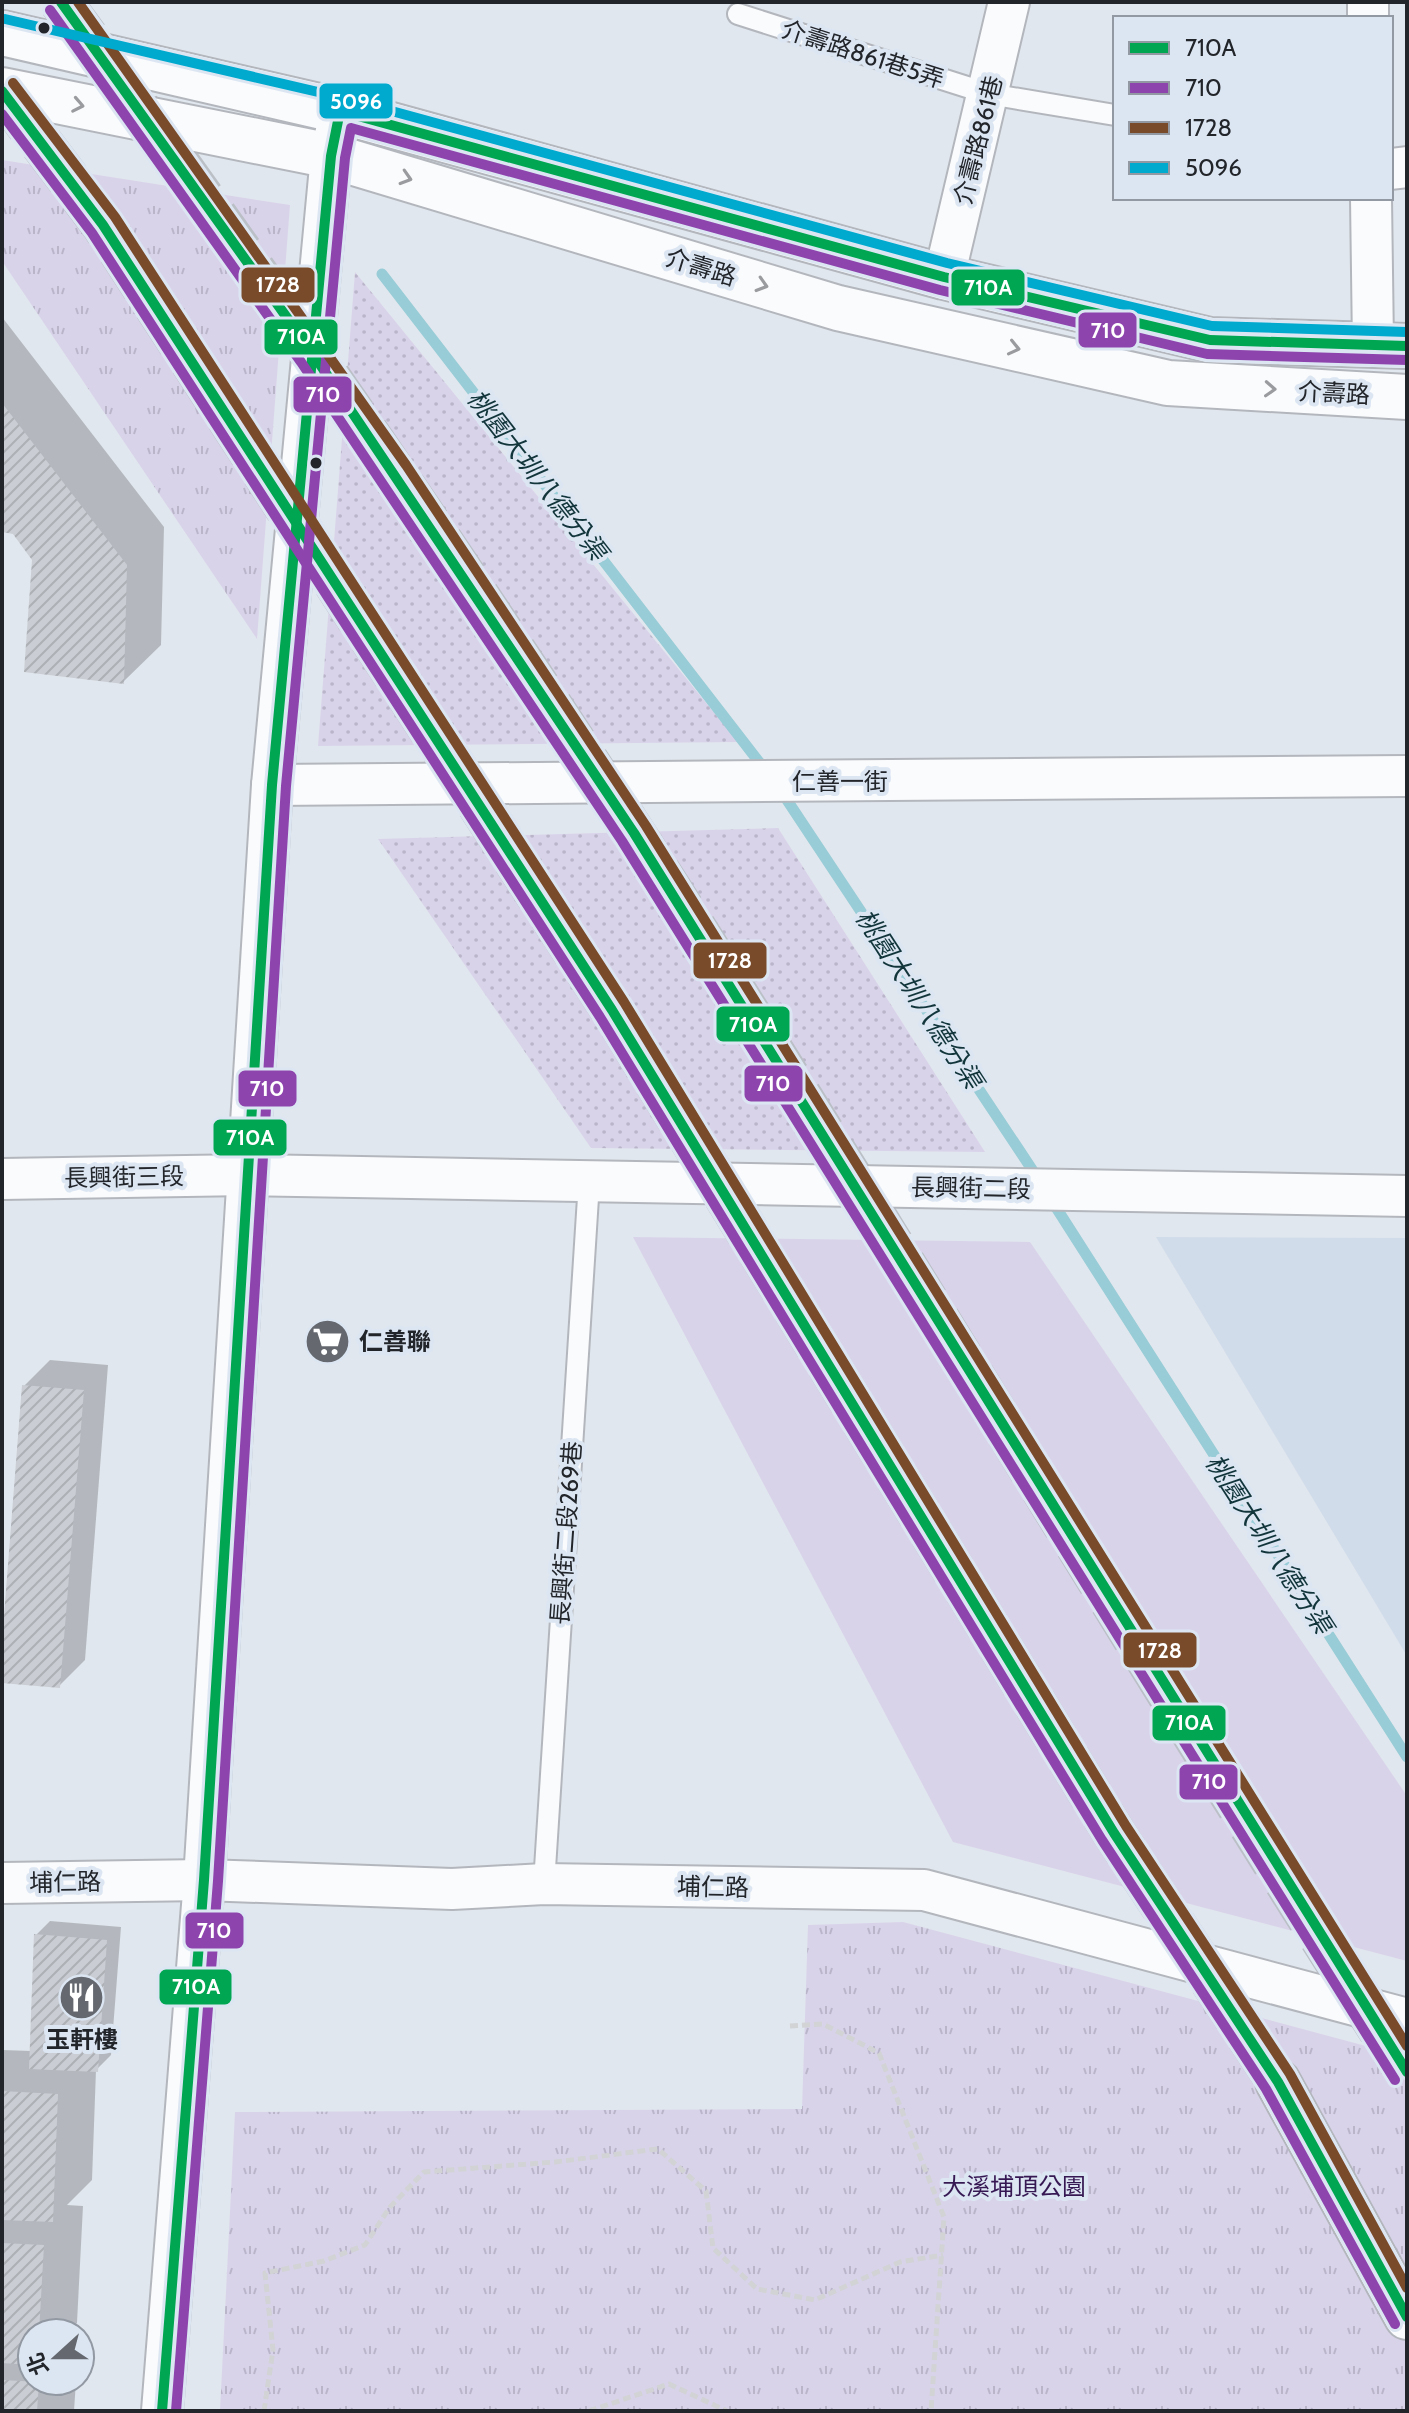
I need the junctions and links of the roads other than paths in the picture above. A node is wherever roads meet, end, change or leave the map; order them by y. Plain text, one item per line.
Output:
1 (1009, 2) edge
2 (738, 14) dead end
3 (2, 33) edge
4 (2, 90) edge
5 (989, 94) junction
6 (340, 111) junction
7 (1113, 115) edge
8 (331, 156) junction
9 (1371, 200) edge
10 (944, 277) junction
11 (1390, 346) edge
12 (1407, 397) edge
13 (1407, 776) edge
14 (272, 785) junction
15 (247, 1175) junction
16 (2, 1179) edge
17 (589, 1182) junction
18 (1407, 1196) edge
19 (204, 1880) junction
20 (2, 1883) edge
21 (544, 1884) junction
22 (1407, 2019) edge
23 (1278, 2082) tunnel mouth
24 (1407, 2317) edge
25 (162, 2411) edge

1 - 5 street, 介壽路861巷
2 - 5 lane, 介壽路861巷5弄
3 - 6 main road, 介壽路
4 -> 8 main road, 介壽路
5 - 7 lane, 介壽路861巷5弄
5 - 10 street, 介壽路861巷
6 - 8 street
6 - 10 main road, 介壽路
8 -> 12 main road, 介壽路
8 - 14 street
9 - 11 street
10 - 11 main road, 介壽路
13 - 14 street, 仁善一街
14 - 15 street
15 - 16 street, 長興街三段
15 - 17 street, 長興街二段
15 - 19 street
17 - 18 street, 長興街二段
17 - 21 lane, 長興街二段269巷
19 - 20 street, 埔仁路
19 - 21 street, 埔仁路
19 - 25 street
21 - 22 street, 埔仁路
23 - 24 main road

